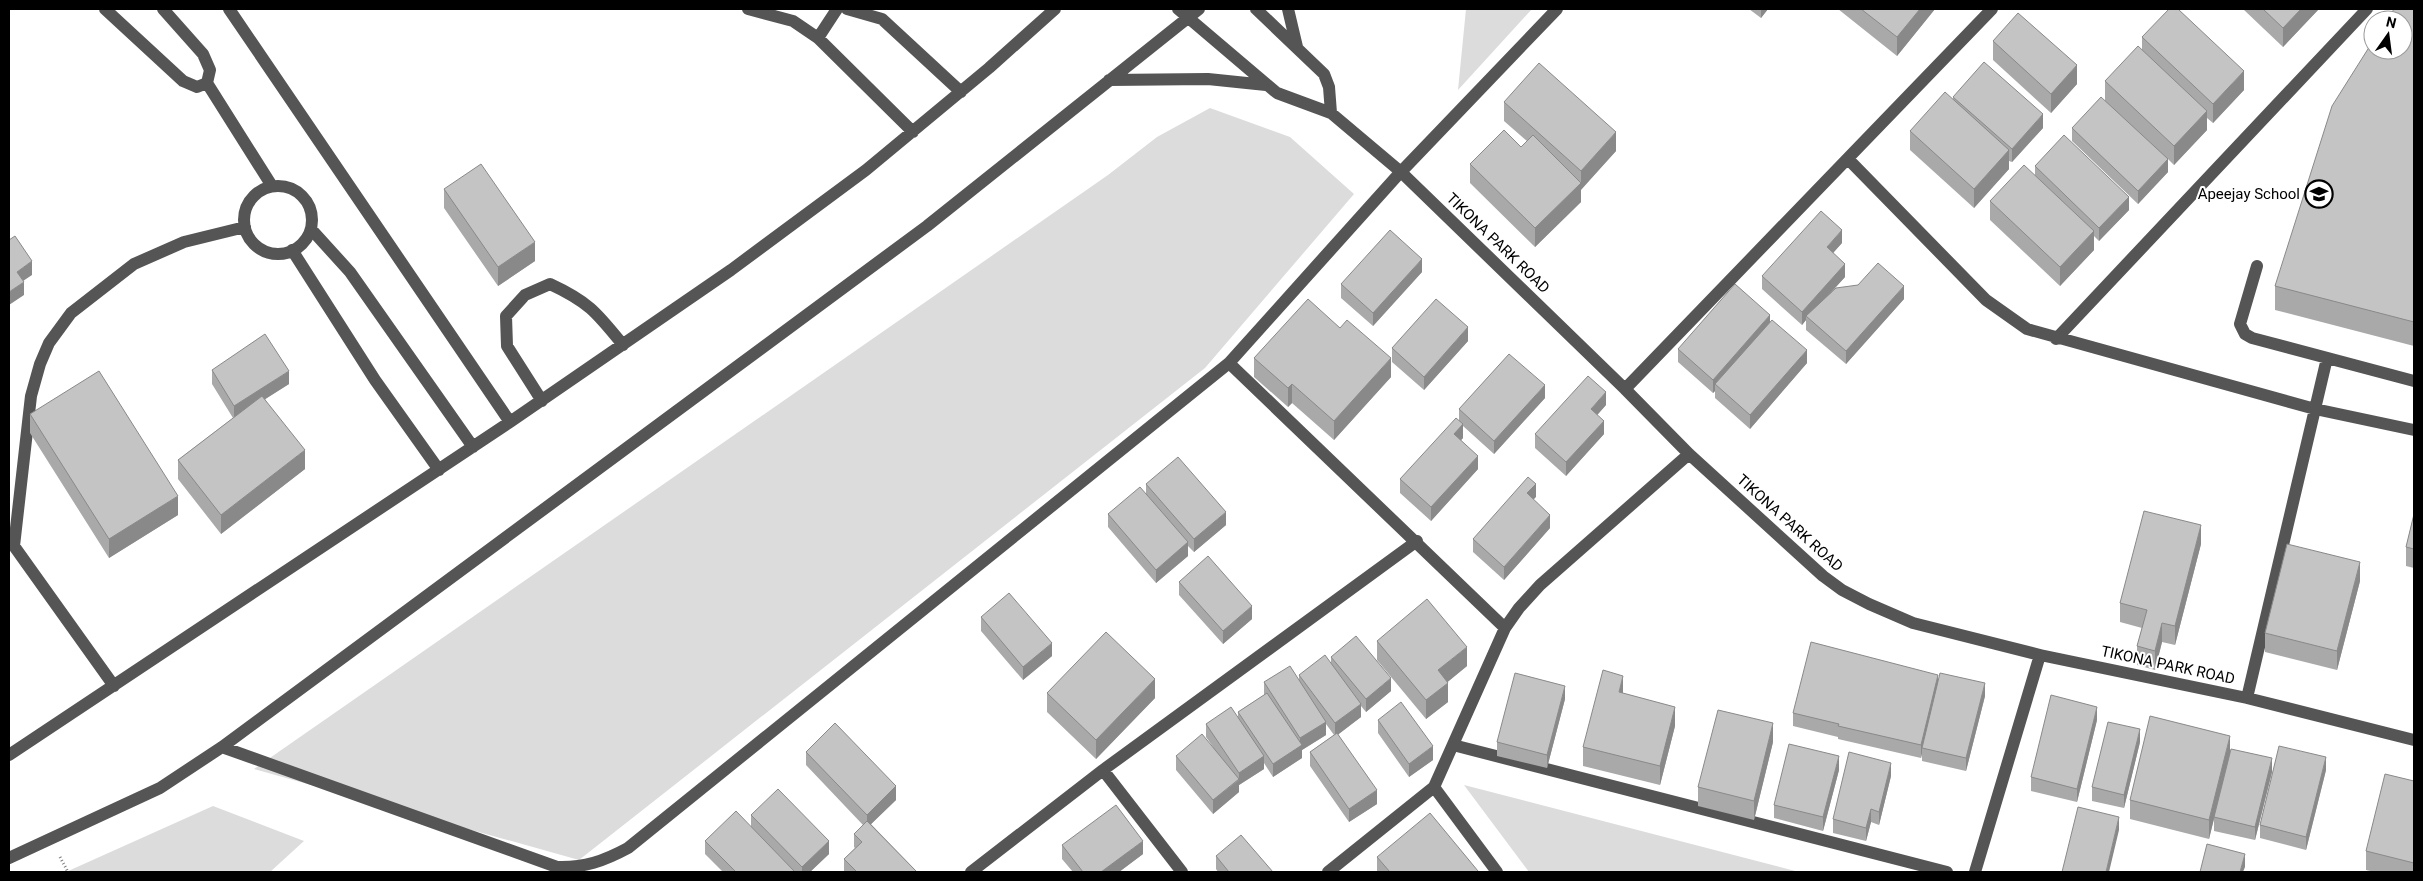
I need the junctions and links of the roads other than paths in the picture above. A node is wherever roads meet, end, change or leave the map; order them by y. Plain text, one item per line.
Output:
1 (104, 9) edge
2 (163, 9) edge
3 (229, 9) edge
4 (748, 9) edge
5 (837, 9) edge
6 (847, 9) edge
7 (1056, 9) edge
8 (1178, 9) edge
9 (1198, 9) edge
10 (1256, 9) edge
11 (1288, 9) edge
12 (1557, 9) edge
13 (1992, 9) edge
14 (2367, 9) edge
15 (1188, 19) junction
16 (818, 38) junction
17 (1297, 47) junction
18 (1109, 80) junction
19 (206, 83) junction
20 (1266, 84) junction
21 (961, 92) junction
22 (1330, 113) junction
23 (912, 132) junction
24 (1849, 160) junction
25 (1401, 172) junction
26 (272, 186) junction
27 (244, 227) junction
28 (311, 229) junction
29 (292, 250) junction
30 (2257, 266) dead end
31 (2056, 339) junction
32 (623, 344) junction
33 (2328, 358) junction
34 (1229, 363) junction
35 (2414, 381) edge
36 (1626, 389) junction
37 (542, 401) junction
38 (2315, 409) junction
39 (510, 422) junction
40 (2414, 430) edge
41 (473, 447) junction
42 (1689, 454) junction
43 (439, 470) junction
44 (1417, 541) junction
45 (11, 548) edge
46 (1505, 628) junction
47 (2040, 655) junction
48 (114, 686) junction
49 (2247, 698) junction
50 (2414, 740) edge
51 (1453, 745) junction
52 (222, 747) junction
53 (9, 755) edge
54 (1103, 770) junction
55 (1434, 787) junction
56 (9, 858) edge
57 (971, 872) edge
58 (1182, 872) edge
59 (1328, 872) edge
60 (1497, 872) edge
61 (1947, 872) edge
62 (1976, 872) edge

1 - 19 street
2 - 19 street
3 - 39 street
4 - 16 street
5 - 16 street
6 - 21 street
7 - 21 street
8 - 15 street, TIKONA PARK ROAD
9 - 15 street
10 - 17 street
11 - 17 street
12 - 25 street
13 - 24 street
14 - 31 street
15 - 18 street
15 - 20 street, TIKONA PARK ROAD
16 - 23 street
17 - 22 street
18 - 20 street, TIKONA PARK ROAD
18 - 52 street
19 - 26 street
20 - 22 street, TIKONA PARK ROAD
21 - 23 street
22 - 25 street, TIKONA PARK ROAD
23 - 32 street
24 - 31 street
24 - 36 street
25 - 34 street
25 - 36 street, TIKONA PARK ROAD
26 - 27 street
26 - 28 street
27 - 29 street
27 - 45 street
28 - 29 street
28 - 41 street
29 - 43 street
30 - 33 street
31 - 38 street
32 - 37 street
32 - 37 street
33 - 35 street
33 - 38 street
34 - 44 street
34 - 52 street
36 - 42 street, TIKONA PARK ROAD
37 - 39 street
38 - 40 street
38 - 49 street
39 - 41 street
41 - 43 street
42 - 46 street
42 - 47 street, TIKONA PARK ROAD
43 - 48 street
44 - 46 street
44 - 54 street
45 - 48 street
46 - 51 street
47 - 49 street, TIKONA PARK ROAD
47 - 62 street
48 - 53 street
49 - 50 street, TIKONA PARK ROAD
51 - 55 street
51 - 61 street
52 - 56 street
54 - 57 street
54 - 58 street
55 - 59 street
55 - 60 street

